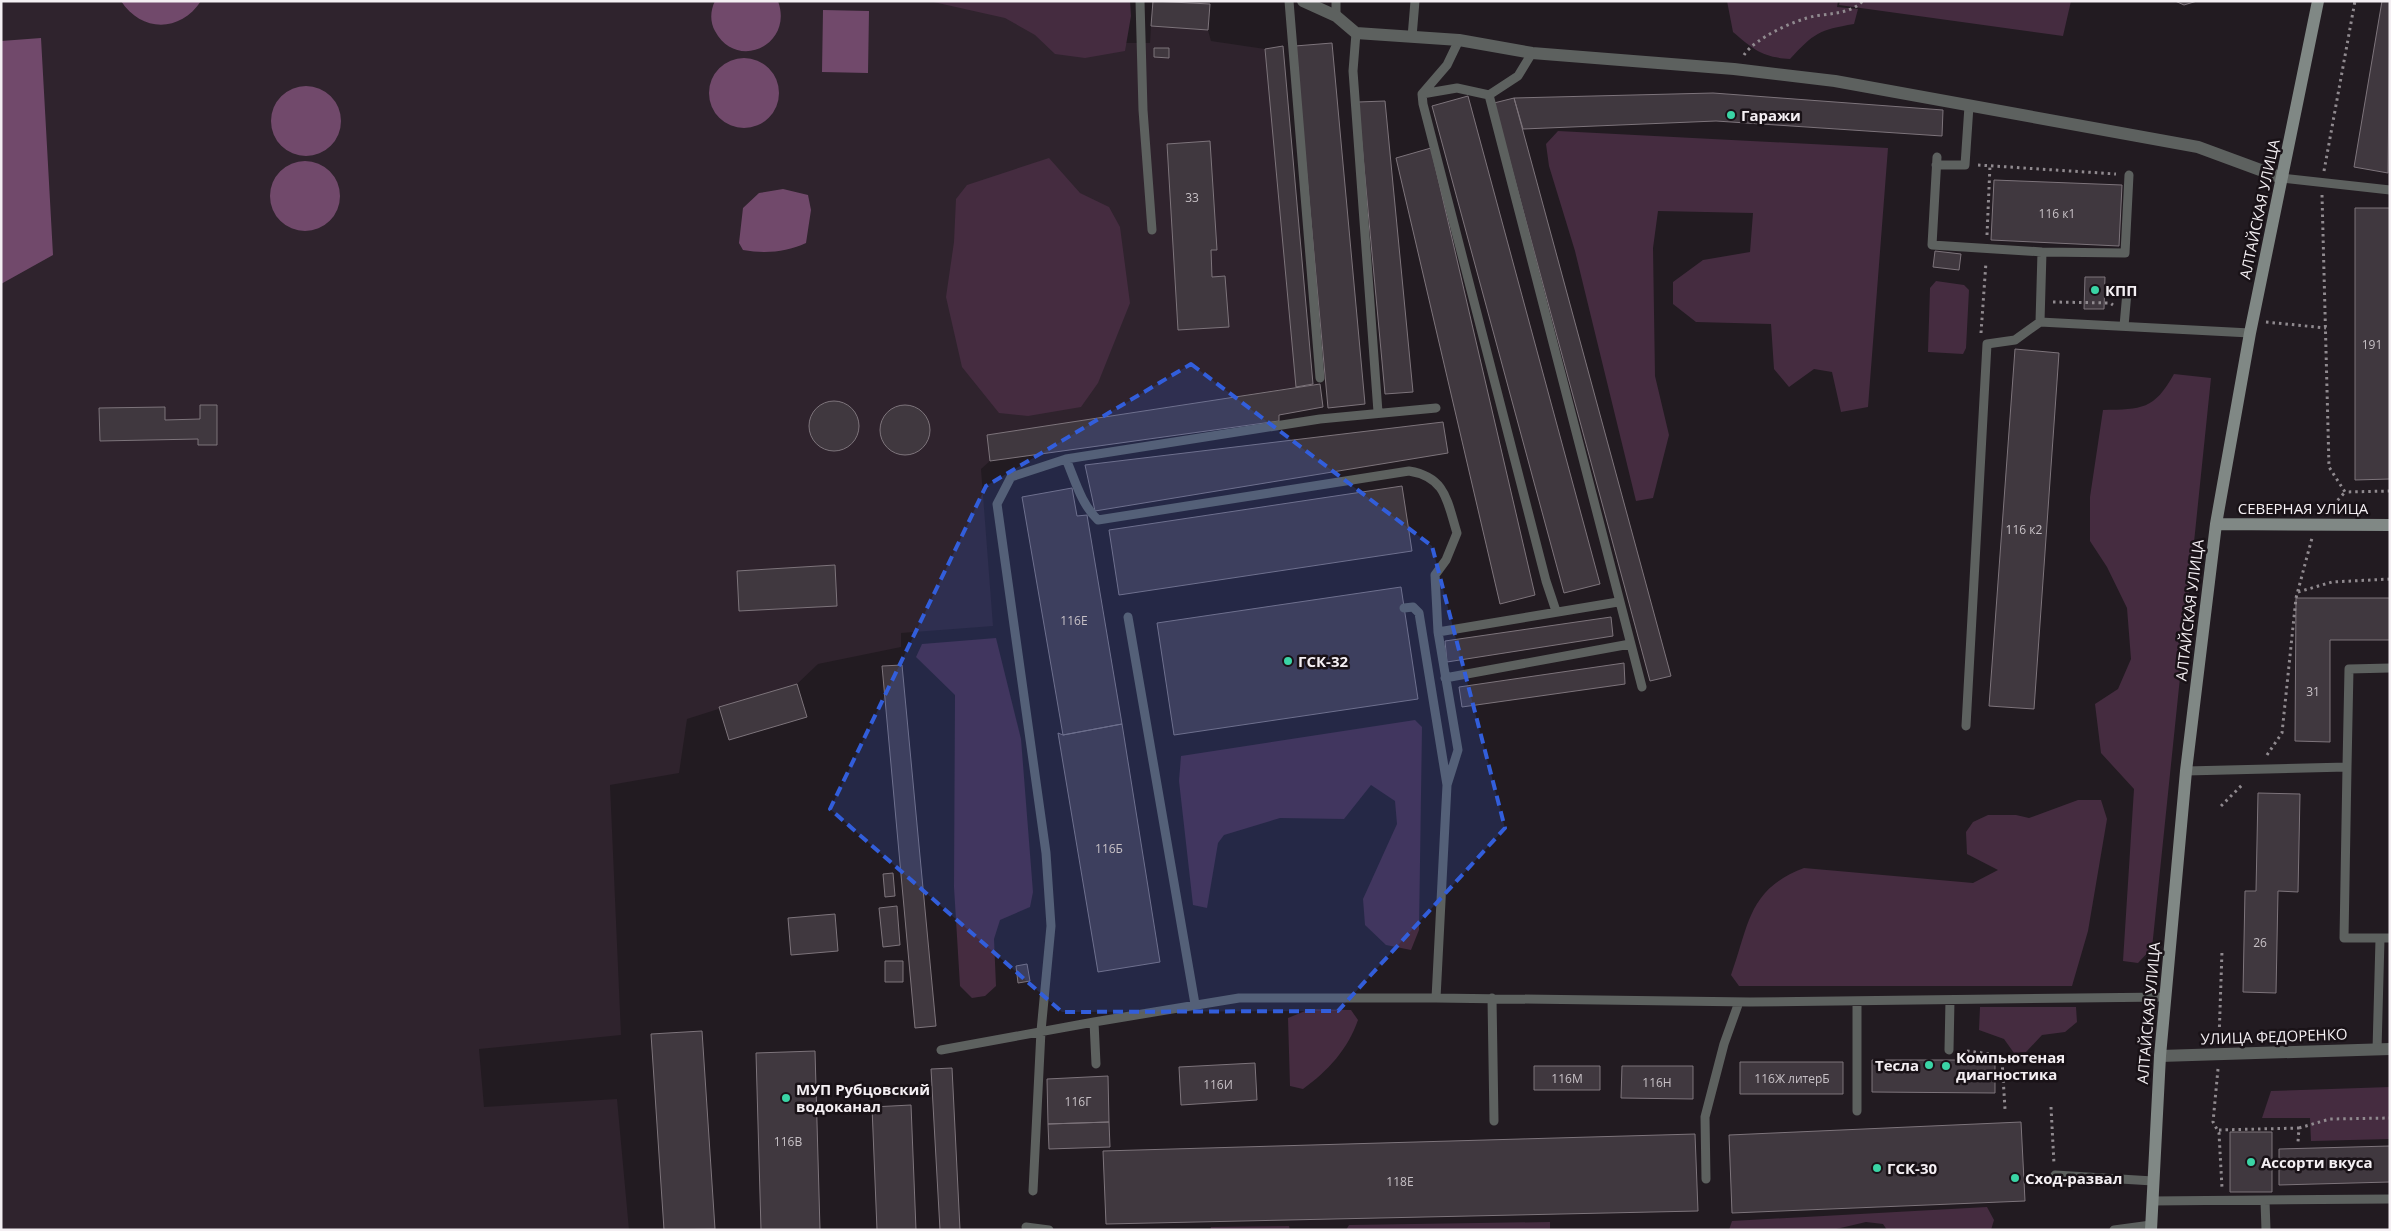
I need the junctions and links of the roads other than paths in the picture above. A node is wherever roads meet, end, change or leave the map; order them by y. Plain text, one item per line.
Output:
1 (1140, 1) edge
2 (1289, 1) edge
3 (1303, 1) edge
4 (1336, 1) edge
5 (1414, 1) edge
6 (2318, 1) edge
7 (1336, 16) junction
8 (1356, 33) junction
9 (1412, 37) junction
10 (1459, 40) junction
11 (1532, 52) junction
12 (1422, 94) junction
13 (1489, 95) junction
14 (1969, 106) junction
15 (2129, 175) road end
16 (2282, 178) junction
17 (2390, 190) edge
18 (1152, 230) dead end
19 (2042, 252) junction
20 (2127, 292) dead end
21 (2040, 322) junction
22 (2124, 326) junction
23 (2250, 333) junction
24 (1320, 378) dead end
25 (1436, 408) dead end
26 (1378, 412) junction
27 (1066, 459) junction
28 (2216, 524) junction
29 (2390, 525) edge
30 (1618, 602) junction
31 (1404, 608) dead end
32 (1556, 611) junction
33 (1128, 617) dead end
34 (1438, 632) junction
35 (1630, 644) junction
36 (2390, 668) edge
37 (1445, 678) junction
38 (1642, 687) dead end
39 (1966, 726) dead end
40 (2347, 767) junction
41 (2186, 771) junction
42 (1447, 786) junction
43 (2380, 938) junction
44 (2390, 938) edge
45 (2166, 997) junction
46 (1436, 998) junction
47 (1492, 998) junction
48 (1950, 1000) junction
49 (1857, 1001) junction
50 (1739, 1002) junction
51 (1195, 1004) junction
52 (1094, 1022) junction
53 (1041, 1031) junction
54 (2384, 1049) edge
55 (940, 1050) dead end
56 (1950, 1050) dead end
57 (2160, 1056) junction
58 (1096, 1064) dead end
59 (1857, 1112) dead end
60 (1494, 1121) dead end
61 (2055, 1175) road end
62 (1706, 1179) dead end
63 (2153, 1181) junction
64 (1034, 1191) dead end
65 (2390, 1199) edge
66 (2265, 1200) junction
67 (2152, 1201) junction
68 (1026, 1227) dead end
69 (2151, 1227) edge
70 (1049, 1230) edge
71 (2114, 1230) edge
72 (2266, 1230) edge

1 - 18 lane
2 - 24 lane
3 - 7 street
4 - 7 lane
5 - 9 lane
6 - 16 main road, АЛТАЙСКАЯ УЛИЦА
7 - 8 street
8 - 9 street
8 - 26 lane
9 - 10 street
10 - 11 street
10 - 12 lane
11 - 13 lane
11 - 14 street
12 - 13 lane
12 - 32 lane
13 - 30 lane
14 - 16 street
14 - 19 lane
15 - 19 lane
16 - 17 lane
16 - 23 main road, АЛТАЙСКАЯ УЛИЦА
19 - 21 lane
20 - 22 lane
21 - 22 lane
21 - 39 lane
22 - 23 lane
23 - 28 main road, АЛТАЙСКАЯ УЛИЦА
25 - 26 lane
26 - 27 lane
27 - 34 lane
27 - 53 lane
28 - 29 main road, СЕВЕРНАЯ УЛИЦА
28 - 41 main road, АЛТАЙСКАЯ УЛИЦА
30 - 32 lane
30 - 35 lane
31 - 42 lane
32 - 34 lane
33 - 51 lane
34 - 37 lane
35 - 37 lane
35 - 38 lane
36 - 40 lane
37 - 42 lane
40 - 41 lane
40 - 43 lane
41 - 45 main road, АЛТАЙСКАЯ УЛИЦА
42 - 46 lane
43 - 44 lane
43 - 54 lane
45 - 48 lane
45 - 57 main road, АЛТАЙСКАЯ УЛИЦА
46 - 47 lane
46 - 51 lane
47 - 50 lane
47 - 60 lane
48 - 49 lane
48 - 56 lane
49 - 50 lane
49 - 59 lane
50 - 62 lane
51 - 52 lane
52 - 53 lane
52 - 58 lane
53 - 55 lane
53 - 64 lane
54 - 57 street, УЛИЦА ФЕДОРЕНКО
57 - 63 main road, АЛТАЙСКАЯ УЛИЦА
61 - 63 lane
63 - 67 main road, АЛТАЙСКАЯ УЛИЦА
65 - 66 lane
66 - 67 lane
66 - 72 lane
67 - 69 main road, АЛТАЙСКАЯ УЛИЦА
68 - 70 lane
69 - 71 lane

